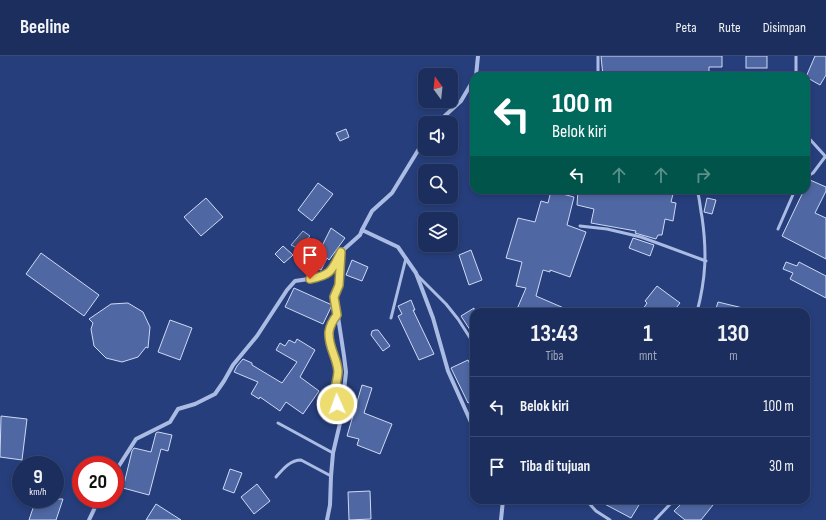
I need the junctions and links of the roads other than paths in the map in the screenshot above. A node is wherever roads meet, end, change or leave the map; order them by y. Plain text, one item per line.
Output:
1 (478, 56) edge
2 (598, 56) edge
3 (796, 56) edge
4 (476, 72) edge
5 (598, 72) edge
6 (796, 72) edge
7 (470, 86) edge
8 (445, 116) edge
9 (810, 139) edge
10 (418, 150) edge
11 (826, 157) edge
12 (810, 175) edge
13 (698, 194) edge
14 (793, 194) edge
15 (580, 226) dead end
16 (778, 229) dead end
17 (362, 230) junction
18 (341, 252) junction
19 (406, 258) junction
20 (706, 261) junction
21 (416, 274) junction
22 (698, 308) edge
23 (337, 315) junction
24 (391, 318) dead end
25 (470, 338) edge
26 (342, 406) junction
27 (470, 420) edge
28 (278, 423) dead end
29 (333, 453) junction
30 (124, 458) edge
31 (331, 476) junction
32 (276, 477) dead end
33 (503, 504) edge
34 (590, 504) edge
35 (670, 504) edge
36 (95, 508) edge
37 (89, 520) edge
38 (327, 520) edge
39 (501, 520) edge
40 (610, 520) edge
41 (655, 520) edge

1 - 4 street
2 - 5 lane
3 - 6 lane
7 - 8 street
9 - 11 lane
10 - 17 street
11 - 12 lane
13 - 20 lane
14 - 16 lane
15 - 20 lane
17 - 18 street
17 - 19 street
18 - 23 street
18 - 30 street
19 - 21 street
19 - 24 lane
20 - 22 lane
21 - 25 lane
21 - 27 street
23 - 26 street
23 - 26 lane
26 - 29 street
28 - 29 lane
29 - 31 street
31 - 32 lane
31 - 38 street
33 - 39 street
34 - 40 lane
35 - 41 lane
36 - 37 street

